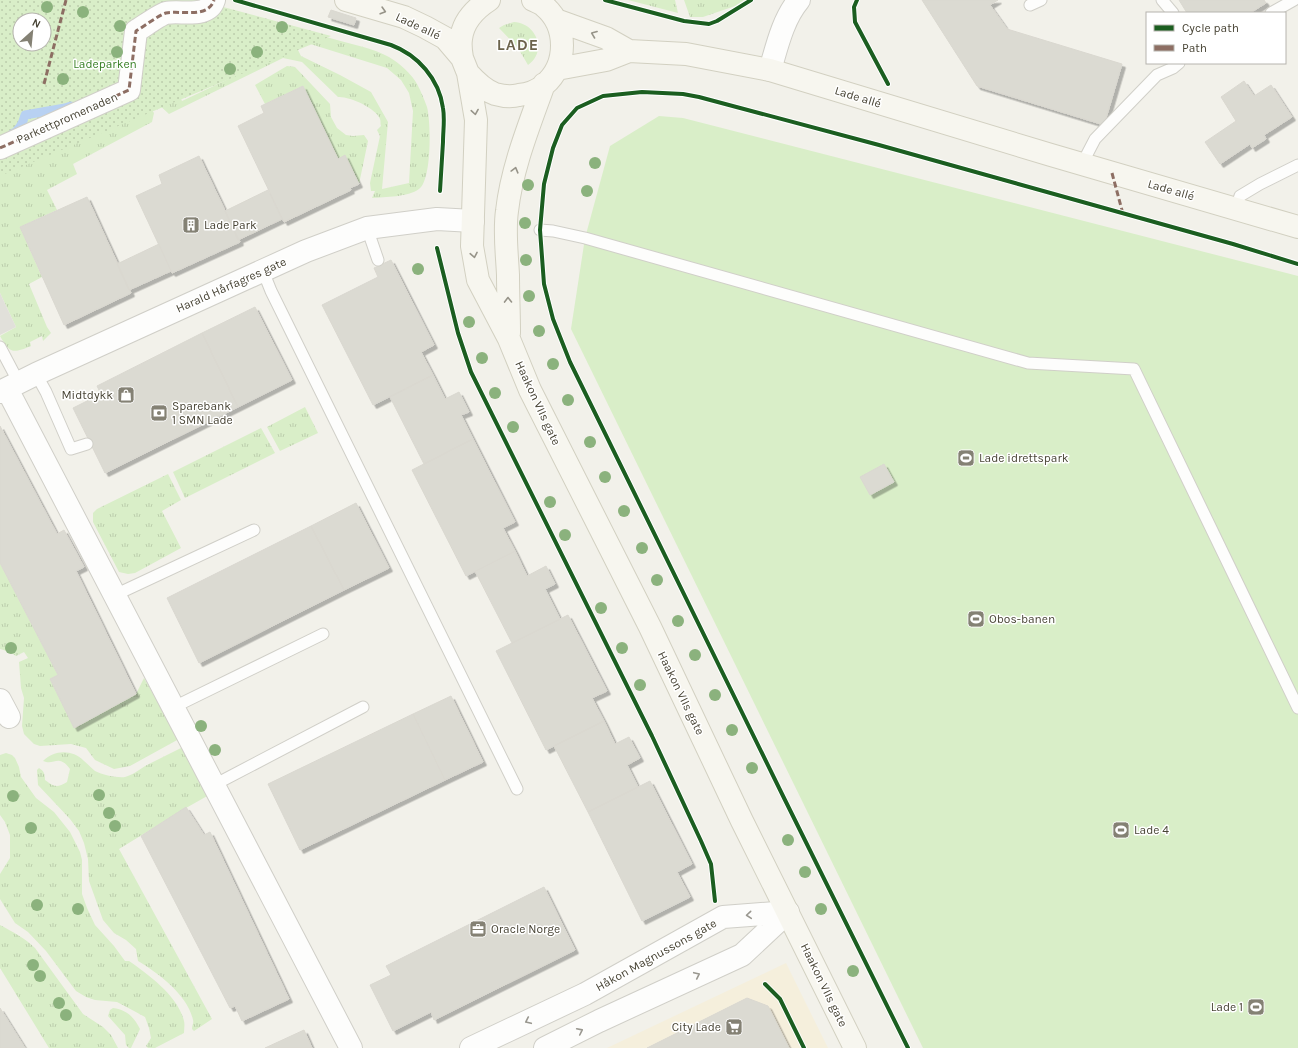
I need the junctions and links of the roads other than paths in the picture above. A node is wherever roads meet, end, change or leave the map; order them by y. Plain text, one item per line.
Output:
1 (214, 0) edge
2 (346, 0) edge
3 (489, 0) edge
4 (533, 0) edge
5 (799, 0) edge
6 (1041, 0) edge
7 (1162, 0) edge
8 (1294, 0) edge
9 (1030, 5) dead end
10 (1172, 12) edge
11 (1273, 12) edge
12 (556, 20) junction
13 (629, 51) junction
14 (1178, 64) edge
15 (465, 66) junction
16 (770, 70) junction
17 (551, 77) junction
18 (0, 148) edge
19 (1082, 164) junction
20 (1298, 165) edge
21 (1236, 209) junction
22 (473, 221) junction
23 (1298, 227) edge
24 (367, 228) junction
25 (540, 230) dead end
26 (378, 260) dead end
27 (263, 271) junction
28 (509, 338) junction
29 (0, 347) edge
30 (15, 384) edge
31 (87, 444) dead end
32 (254, 530) dead end
33 (115, 596) junction
34 (323, 634) dead end
35 (174, 707) junction
36 (363, 707) dead end
37 (1298, 708) edge
38 (214, 785) junction
39 (517, 789) dead end
40 (788, 912) junction
41 (351, 1048) edge
42 (471, 1048) edge
43 (545, 1048) edge
44 (855, 1048) edge

1 - 18 street, Parkettpromenaden
2 -> 15 main road, Lade allé
3 - 15 main road
4 - 12 main road, Lade allé
5 - 16 street
6 - 9 lane
7 - 10 lane
8 - 11 lane
13 -> 12 main road, Lade allé
12 - 17 main road, Lade allé
13 - 16 main road, Lade allé
13 - 17 main road, Lade allé
14 - 19 lane
15 - 17 main road, Lade allé
15 -> 22 main road, Haakon VIIs gate
16 - 19 main road, Lade allé
28 -> 17 main road, Haakon VIIs gate
19 - 21 main road, Lade allé
20 - 21 lane
21 - 23 main road, Lade allé
22 - 24 street, Harald Hårfagres gate
22 -> 28 main road, Haakon VIIs gate
24 - 26 lane
24 - 27 street, Harald Hårfagres gate
25 - 37 lane
27 - 30 street, Harald Hårfagres gate
27 - 39 lane
28 - 40 main road, Haakon VIIs gate
29 - 30 lane
30 - 31 lane
30 - 33 street
32 - 33 lane
33 - 35 street
34 - 35 lane
35 - 38 street
36 - 38 lane
38 - 41 street
40 -> 42 street, Håkon Magnussons gate
43 -> 40 street
40 - 44 main road, Haakon VIIs gate

